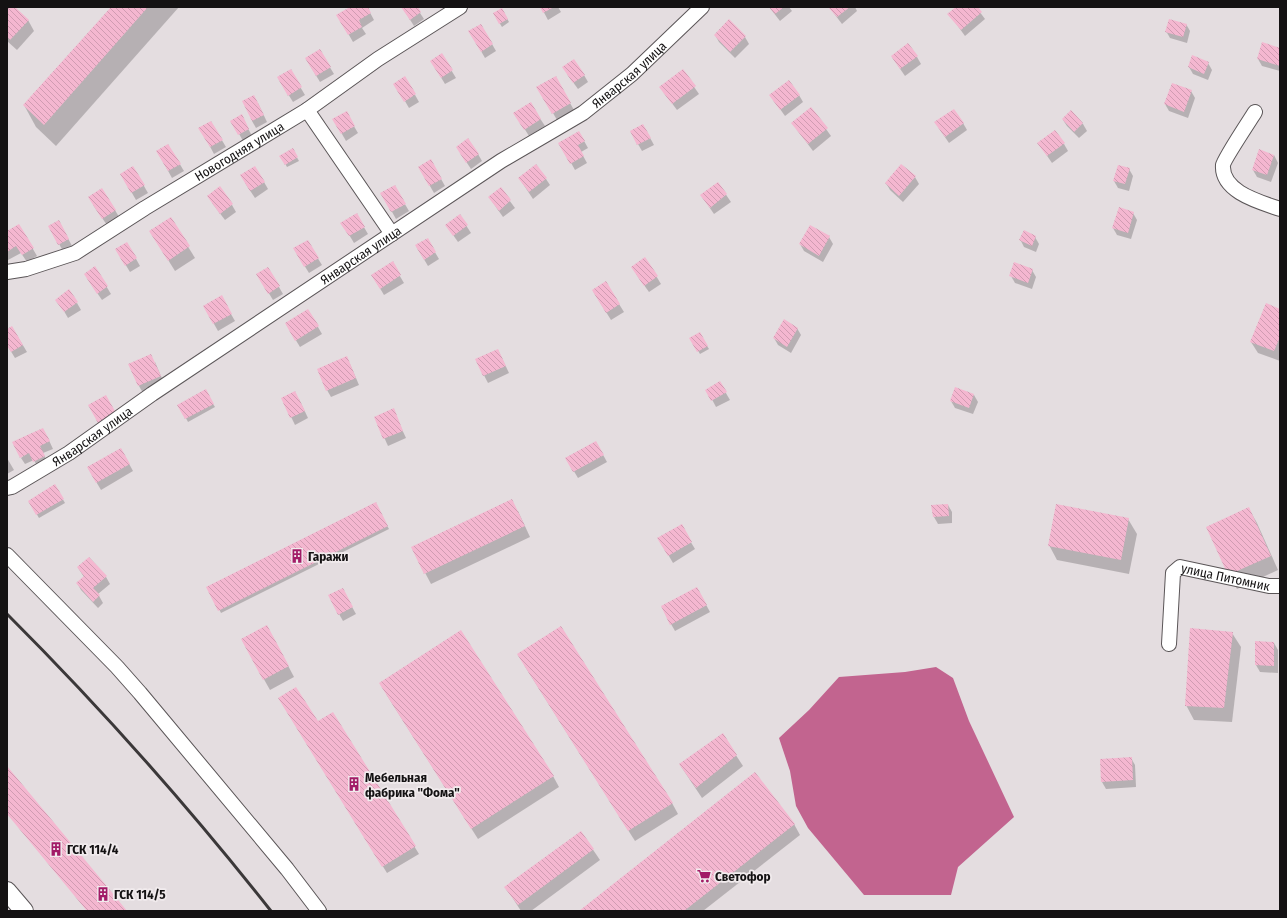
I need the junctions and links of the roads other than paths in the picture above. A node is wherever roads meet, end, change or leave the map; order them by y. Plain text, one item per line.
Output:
1 (460, 7) edge
2 (702, 7) edge
3 (307, 110) junction
4 (1255, 112) dead end
5 (1280, 209) edge
6 (392, 234) junction
7 (7, 272) edge
8 (7, 488) edge
9 (7, 555) edge
10 (1280, 586) edge
11 (1169, 644) dead end
12 (7, 891) edge
13 (24, 911) edge
14 (319, 911) edge

1 - 3 street, Новогодняя улица
2 - 6 street, Январская улица
3 - 6 street
3 - 7 street, Новогодняя улица
4 - 5 street
6 - 8 street, Январская улица
9 - 14 street
10 - 11 street, улица Питомник
12 - 13 main road

